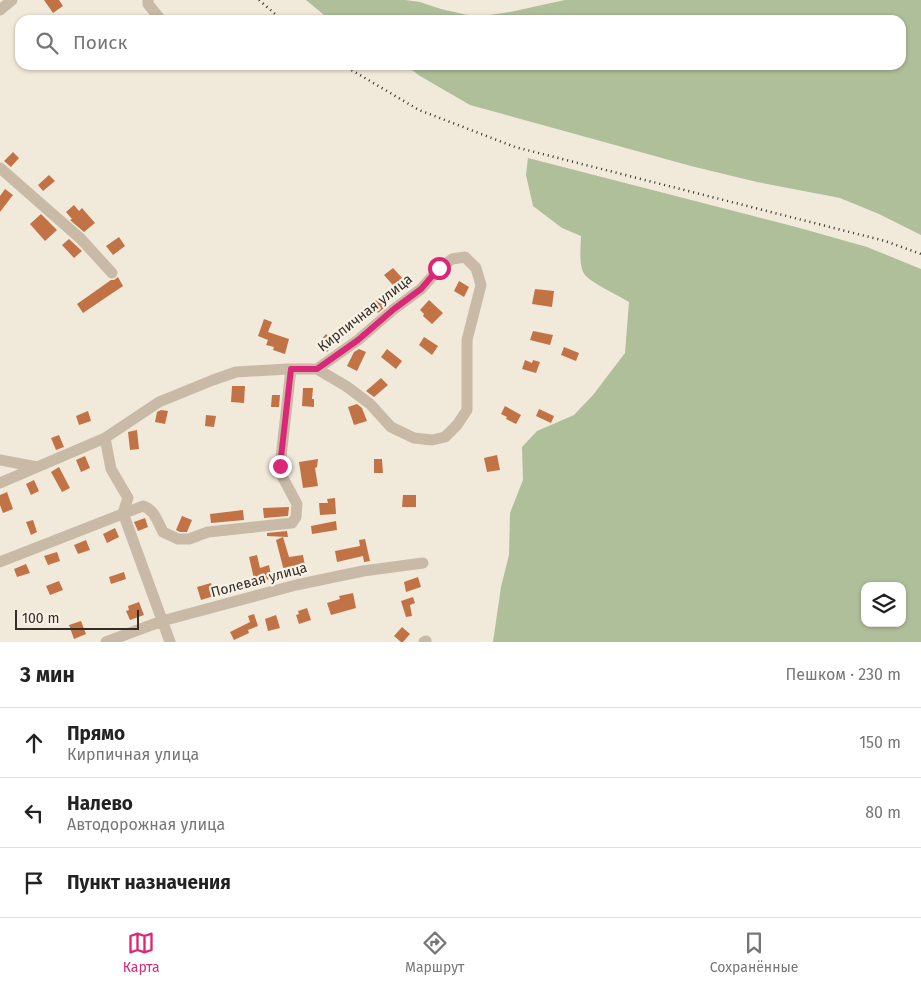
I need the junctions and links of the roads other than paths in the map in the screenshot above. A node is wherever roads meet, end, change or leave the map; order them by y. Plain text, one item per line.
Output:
1 (12, 0) edge
2 (148, 0) edge
3 (0, 10) edge
4 (157, 15) edge
5 (0, 168) edge
6 (112, 273) dead end
7 (291, 369) junction
8 (317, 369) junction
9 (105, 438) junction
10 (0, 460) edge
11 (37, 467) junction
12 (0, 483) edge
13 (123, 513) junction
14 (0, 562) edge
15 (423, 563) dead end
16 (162, 621) junction
17 (106, 642) edge
18 (170, 642) edge

1 - 3 street
2 - 4 street
5 - 6 street
7 - 8 street, Кирпичная улица
7 - 9 street, Кирпичная улица
7 - 13 street
8 - 8 street, Кирпичная улица
9 - 11 street, Кирпичная улица
9 - 13 street
10 - 11 street
11 - 12 street, Кирпичная улица
13 - 14 street
13 - 16 street
15 - 16 street, Полевая улица
16 - 17 street, Полевая улица
16 - 18 street

